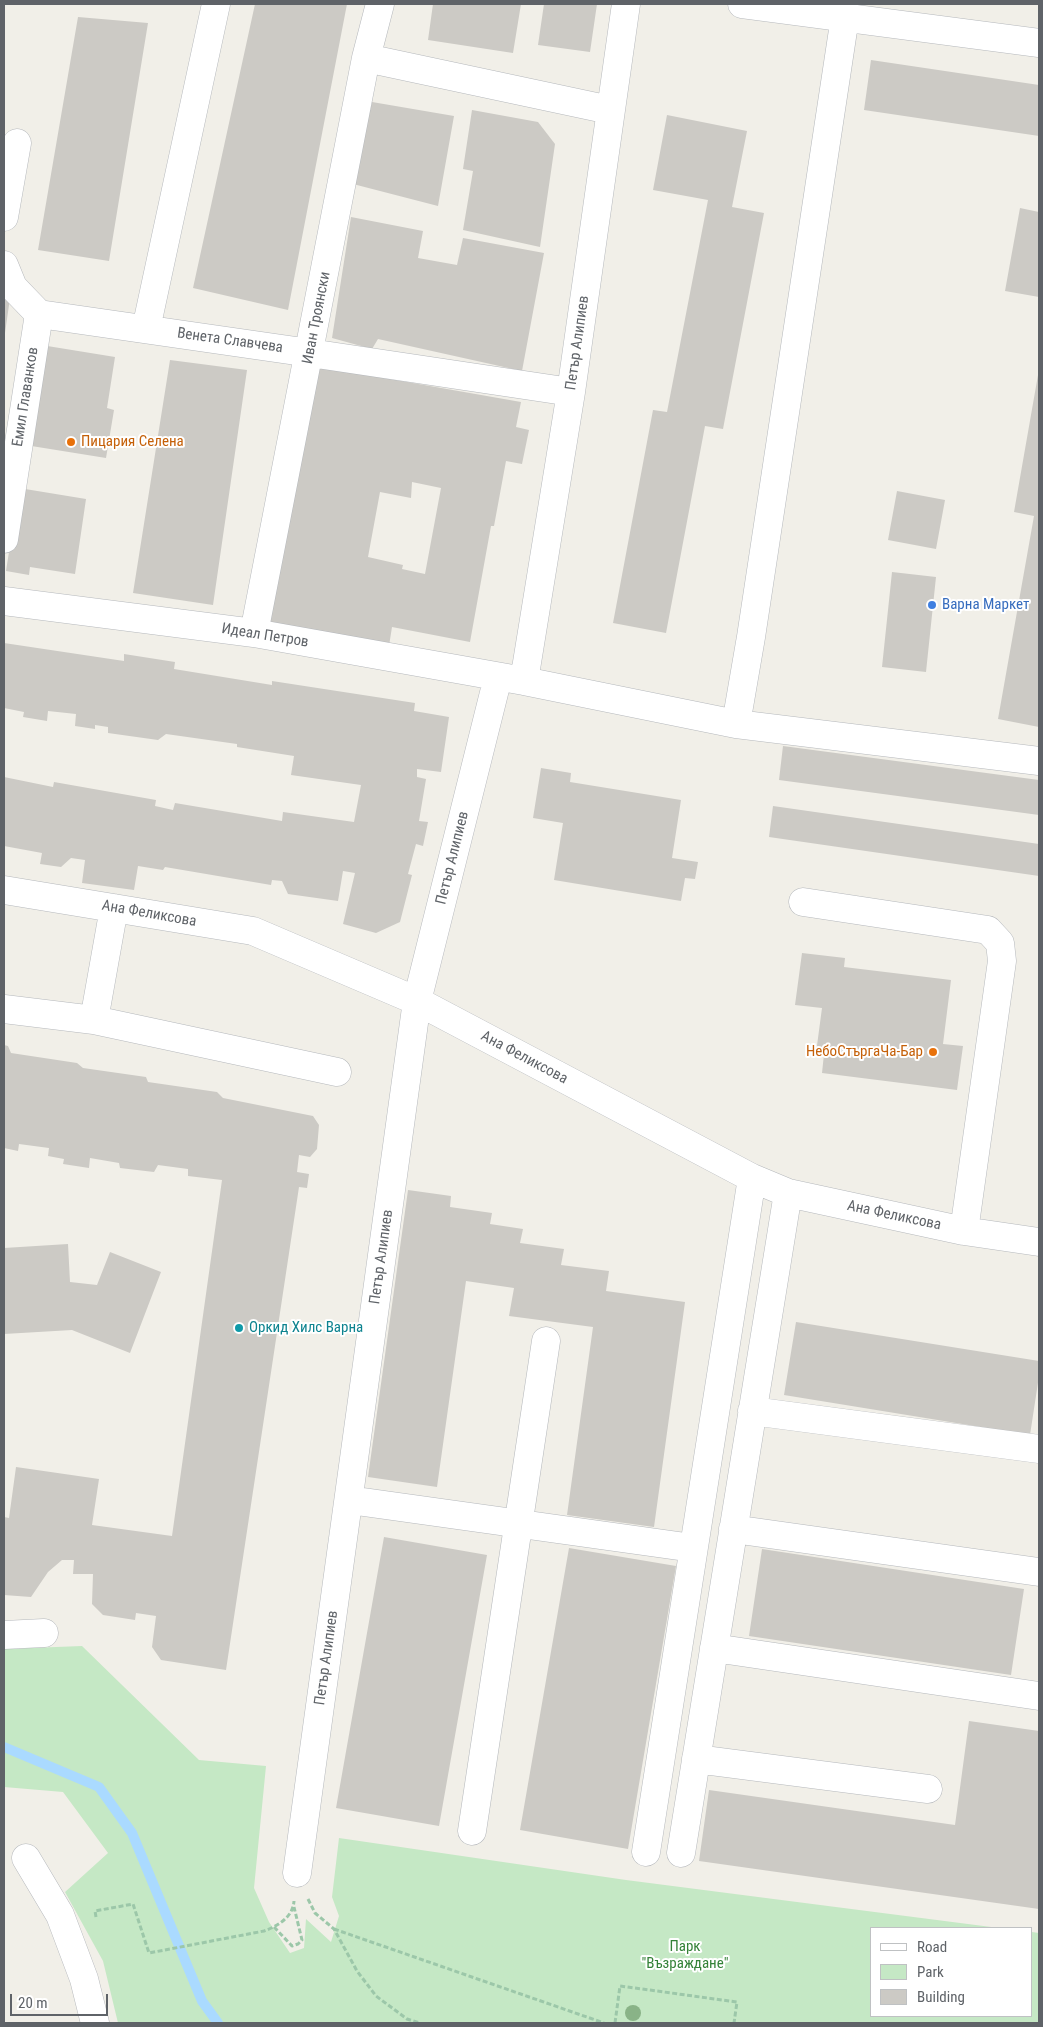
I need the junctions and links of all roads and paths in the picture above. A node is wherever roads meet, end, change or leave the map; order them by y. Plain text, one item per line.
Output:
1 (216, 4) edge
2 (380, 4) edge
3 (626, 4) edge
4 (742, 4) edge
5 (845, 17) junction
6 (1039, 43) edge
7 (366, 58) junction
8 (610, 110) junction
9 (17, 143) dead end
10 (4, 218) edge
11 (4, 265) edge
12 (39, 314) junction
13 (146, 329) junction
14 (310, 353) junction
15 (571, 392) junction
16 (4, 539) edge
17 (4, 601) edge
18 (254, 634) junction
19 (498, 677) junction
20 (524, 681) junction
21 (736, 724) junction
22 (1039, 761) edge
23 (4, 890) edge
24 (804, 902) dead end
25 (114, 908) junction
26 (417, 1001) junction
27 (4, 1009) edge
28 (94, 1020) junction
29 (337, 1072) dead end
30 (752, 1178) junction
31 (788, 1192) junction
32 (964, 1230) junction
33 (1039, 1242) edge
34 (546, 1341) dead end
35 (752, 1411) junction
36 (1039, 1449) edge
37 (349, 1500) junction
38 (519, 1523) junction
39 (733, 1529) junction
40 (693, 1548) junction
41 (1039, 1572) edge
42 (44, 1633) dead end
43 (4, 1635) edge
44 (714, 1648) junction
45 (1039, 1696) edge
46 (696, 1759) junction
47 (928, 1789) dead end
48 (472, 1831) dead end
49 (646, 1852) dead end
50 (681, 1854) dead end
51 (26, 1858) dead end
52 (297, 1873) joint
53 (294, 1906) dead end
54 (291, 1913) dead end
55 (96, 1920) dead end
56 (274, 1927) junction
57 (334, 1929) junction
58 (95, 2023) edge
59 (420, 2023) edge
60 (604, 2023) edge
61 (615, 2023) edge
62 (734, 2023) edge

1 - 13 street
2 - 7 street, Иван Троянски
3 - 8 street, Петър Алипиев
4 - 5 street
5 - 6 street
5 - 21 street
7 - 8 street
7 - 14 street, Иван Троянски
8 - 15 street, Петър Алипиев
9 - 10 street
11 - 12 street
12 - 13 street, Венета Славчева
12 - 16 street, Емил Главанков
13 - 14 street, Венета Славчева
14 - 15 street, Венета Славчева
14 - 18 street, Иван Троянски
15 - 20 street, Петър Алипиев
17 - 18 street, Идеал Петров
18 - 19 street, Идеал Петров
19 - 20 street, Идеал Петров
19 - 26 street, Петър Алипиев
20 - 21 street, Идеал Петров
21 - 22 street, Идеал Петров
23 - 25 street, Ана Феликсова
24 - 32 street
25 - 26 street, Ана Феликсова
25 - 28 street
26 - 30 street, Ана Феликсова
26 - 37 street, Петър Алипиев
27 - 28 street
28 - 29 street
30 - 31 street, Ана Феликсова
30 - 40 street
31 - 32 street, Ана Феликсова
31 - 35 street
32 - 33 street, Ана Феликсова
34 - 38 street
35 - 36 street
35 - 39 street
37 - 38 street
37 - 52 street, Петър Алипиев
38 - 40 street
38 - 48 street
39 - 41 street
39 - 44 street
40 - 49 street
42 - 43 street
44 - 45 street
44 - 46 street
46 - 47 street
46 - 50 street
51 - 58 street
52 - 57 path
53 - 56 path
54 - 56 path
55 - 56 path
57 - 59 path
57 - 60 path
61 - 62 path

